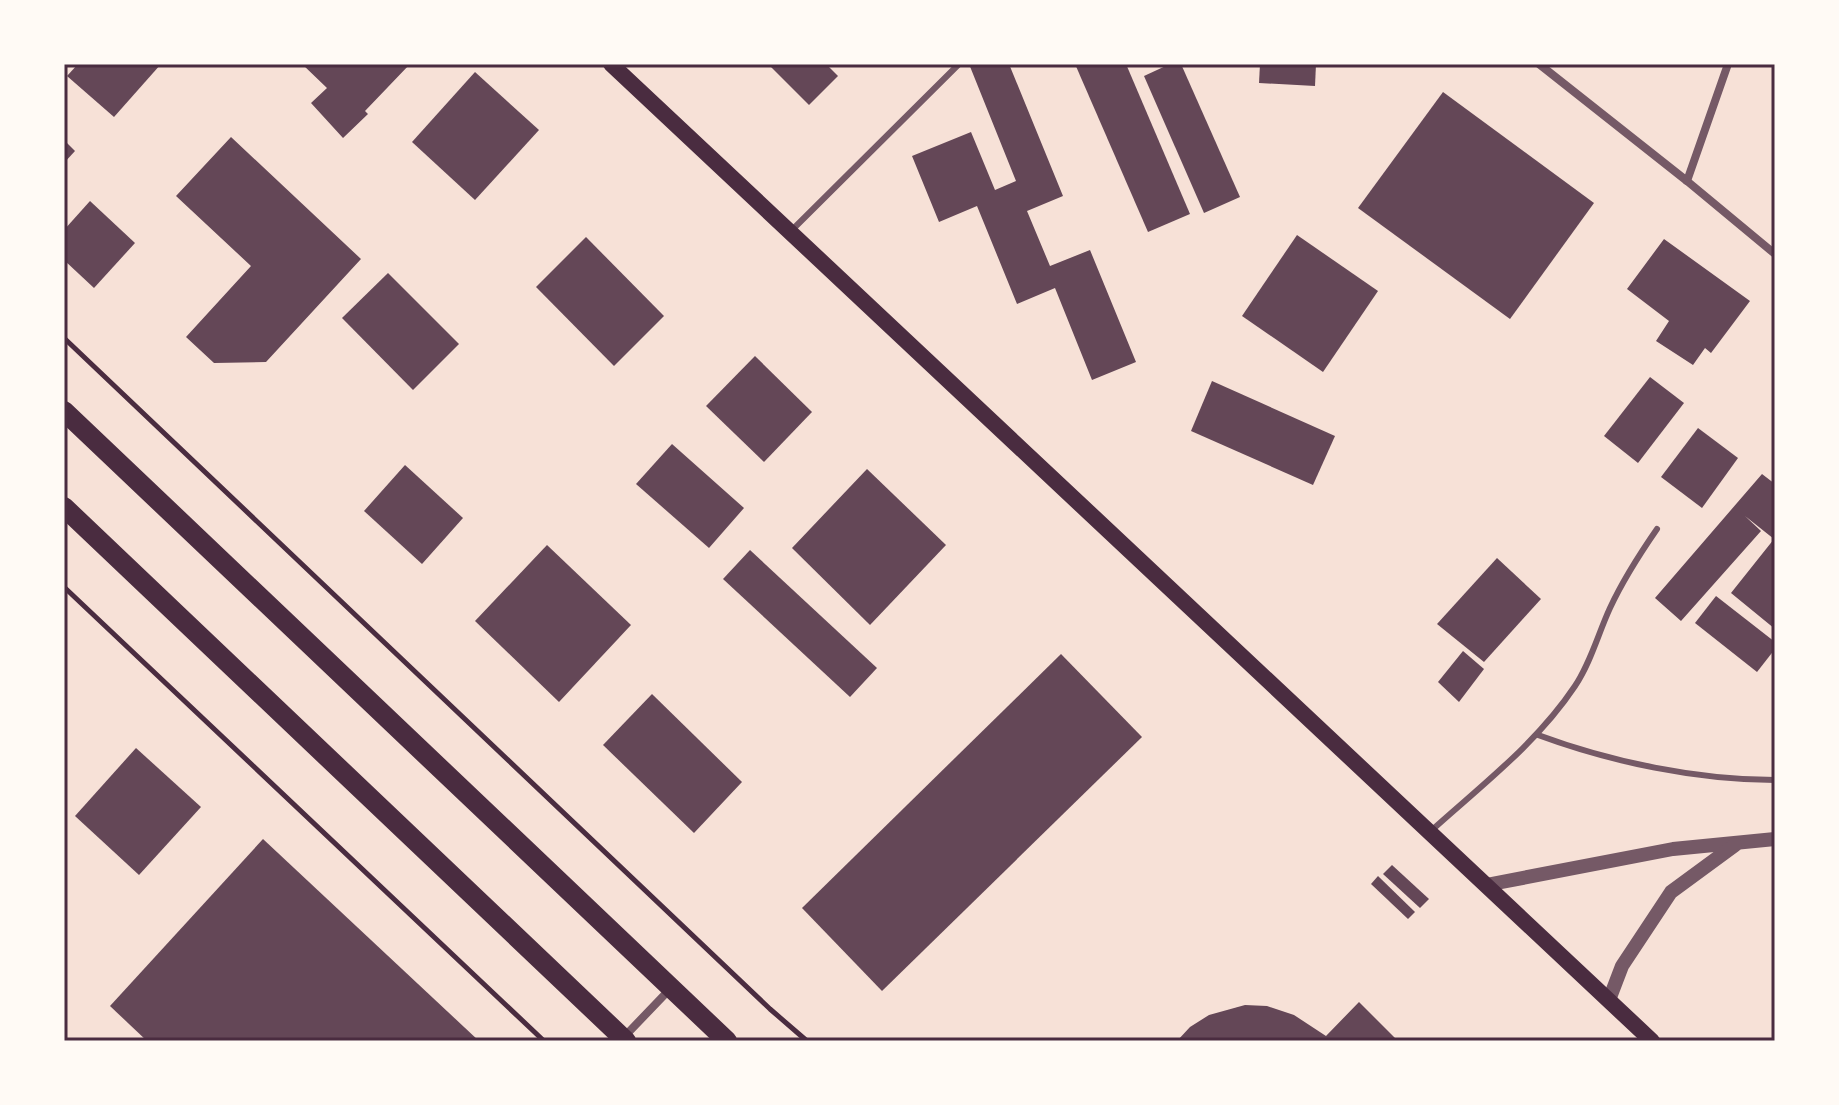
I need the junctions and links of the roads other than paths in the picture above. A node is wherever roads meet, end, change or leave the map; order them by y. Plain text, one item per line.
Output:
1 (611, 64) edge
2 (959, 64) edge
3 (1539, 64) edge
4 (1728, 64) edge
5 (1687, 181) junction
6 (790, 232) junction
7 (1775, 254) edge
8 (64, 411) edge
9 (64, 507) edge
10 (1657, 529) dead end
11 (1538, 735) junction
12 (1775, 780) edge
13 (1430, 832) junction
14 (1775, 839) edge
15 (1735, 845) junction
16 (1486, 885) junction
17 (671, 988) junction
18 (1609, 1000) junction
19 (1647, 1039) edge
20 (623, 1040) edge
21 (727, 1041) edge

1 - 6 main road
2 - 6 lane
3 - 5 street
4 - 5 street
5 - 7 street
6 - 13 main road
8 - 17 main road
9 - 20 main road
10 - 11 lane
11 - 12 lane
11 - 13 lane
13 - 16 main road
14 - 15 street
15 - 16 street
15 - 18 street
16 - 18 main road
17 - 20 street
17 - 21 main road
18 - 19 main road

